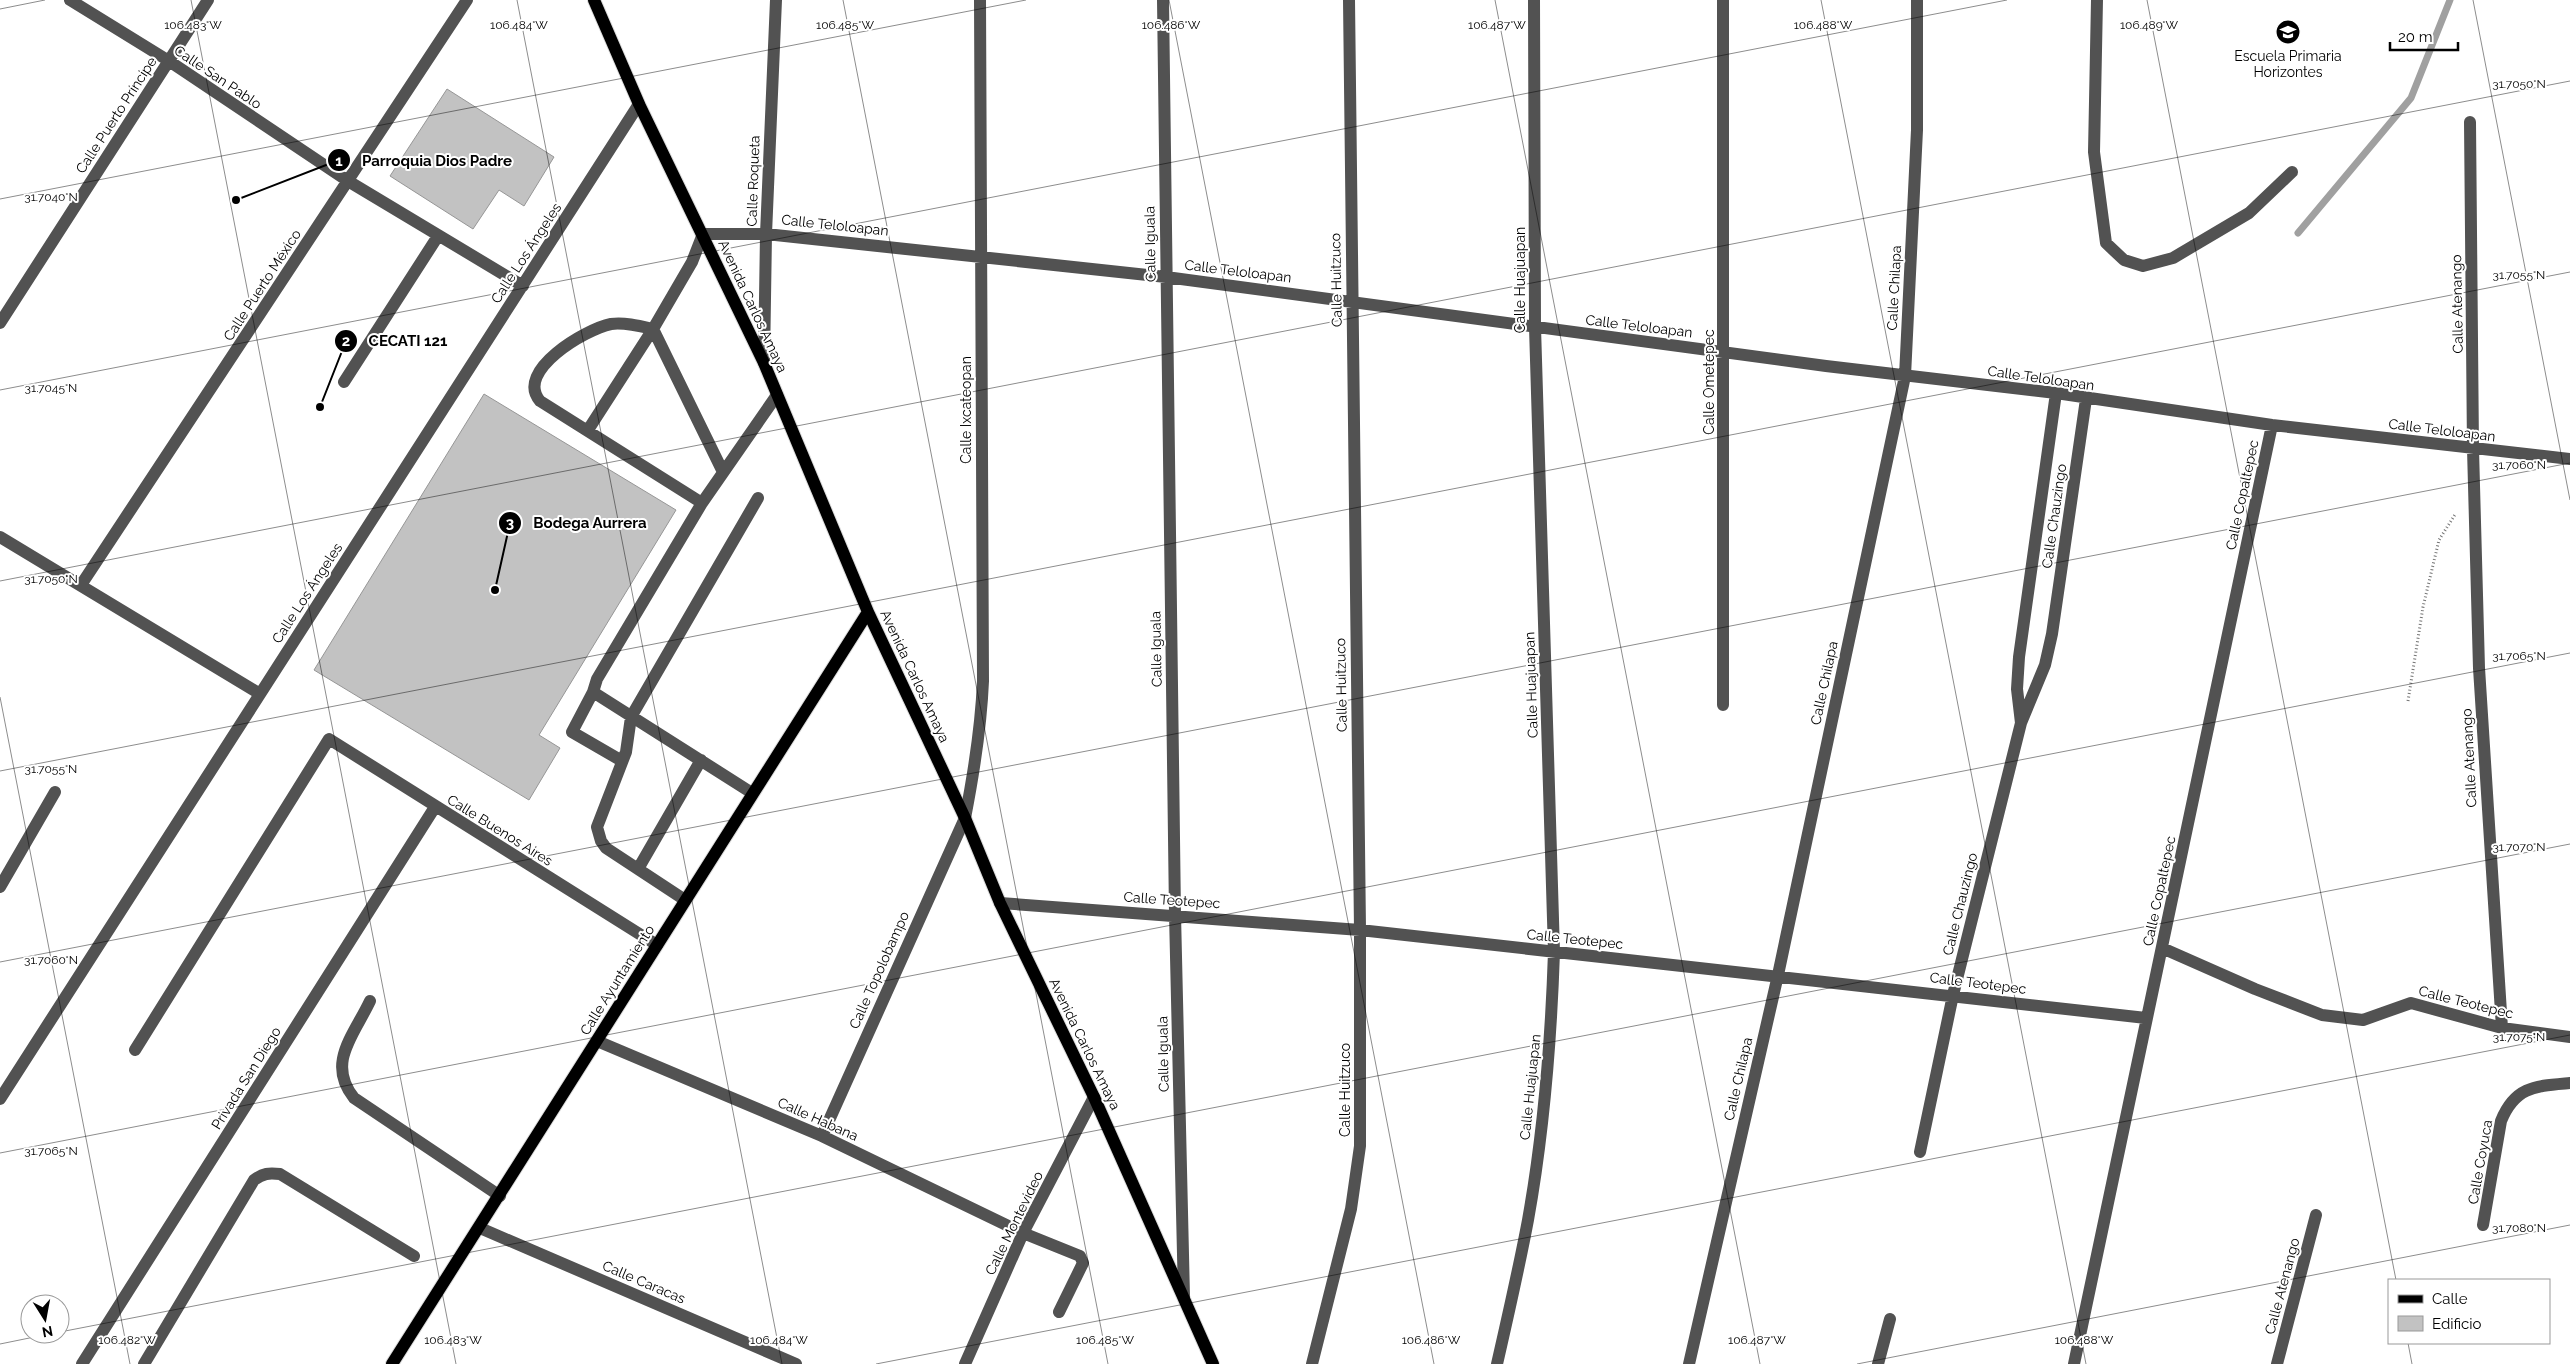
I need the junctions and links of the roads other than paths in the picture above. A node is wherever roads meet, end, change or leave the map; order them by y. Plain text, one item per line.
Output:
1 (70, 0) edge
2 (208, 0) edge
3 (467, 0) edge
4 (776, 0) edge
5 (980, 0) edge
6 (1163, 0) edge
7 (1349, 0) edge
8 (1534, 0) edge
9 (1724, 0) edge
10 (1917, 0) edge
11 (2097, 0) edge
12 (596, 2) edge
13 (169, 61) junction
14 (639, 104) junction
15 (2470, 122) dead end
16 (2292, 172) dead end
17 (348, 181) junction
18 (703, 234) junction
19 (766, 234) junction
20 (438, 236) junction
21 (981, 256) junction
22 (1166, 277) junction
23 (523, 286) junction
24 (1351, 301) junction
25 (0, 323) edge
26 (1534, 327) junction
27 (653, 329) junction
28 (1724, 352) junction
29 (764, 363) junction
30 (1905, 376) junction
31 (344, 382) dead end
32 (2056, 394) junction
33 (777, 395) junction
34 (2086, 399) junction
35 (2272, 425) junction
36 (588, 430) junction
37 (2473, 449) junction
38 (2570, 459) edge
39 (724, 472) junction
40 (758, 498) dead end
41 (702, 503) junction
42 (0, 537) edge
43 (81, 585) junction
44 (868, 612) junction
45 (594, 692) junction
46 (260, 694) junction
47 (1723, 705) dead end
48 (631, 717) junction
49 (2021, 723) junction
50 (701, 760) junction
51 (622, 761) junction
52 (55, 792) dead end
53 (752, 793) junction
54 (435, 807) junction
55 (965, 818) junction
56 (638, 869) junction
57 (0, 887) edge
58 (685, 900) junction
59 (1000, 903) junction
60 (1175, 914) junction
61 (1360, 930) junction
62 (657, 945) junction
63 (2162, 948) junction
64 (1554, 952) junction
65 (1778, 975) junction
66 (1953, 995) junction
67 (370, 1001) dead end
68 (2146, 1018) junction
69 (2502, 1028) junction
70 (2570, 1036) edge
71 (597, 1041) junction
72 (135, 1050) dead end
73 (2570, 1082) edge
74 (1094, 1097) junction
75 (0, 1099) edge
76 (822, 1136) junction
77 (1920, 1152) dead end
78 (500, 1196) junction
79 (2316, 1215) dead end
80 (2483, 1225) dead end
81 (480, 1228) junction
82 (1023, 1233) junction
83 (414, 1256) dead end
84 (1184, 1298) junction
85 (1059, 1312) dead end
86 (1890, 1319) dead end
87 (82, 1364) edge
88 (144, 1364) edge
89 (392, 1364) edge
90 (796, 1364) edge
91 (965, 1364) edge
92 (1213, 1364) edge
93 (1312, 1364) edge
94 (1497, 1364) edge
95 (1689, 1364) edge
96 (1878, 1364) edge
97 (2074, 1364) edge
98 (2277, 1364) edge

1 - 13 street, Calle San Pablo
2 - 13 street, Calle Puerto Príncipe
3 - 17 street, Calle Puerto México
4 - 19 street, Calle Roqueta
5 - 21 street, Calle Ixcateopan
6 - 22 street, Calle Iguala
7 - 24 street, Calle Huitzuco
8 - 26 street, Calle Huajuapan
9 - 28 street, Calle Ometepec
10 - 30 street, Calle Chilapa
11 - 16 street
12 - 14 main road, Avenida Carlos Amaya
13 - 17 street, Calle San Pablo
13 - 25 street, Calle Puerto Príncipe
14 - 18 main road, Avenida Carlos Amaya
14 - 23 street, Calle Los Ángeles
15 - 37 street, Calle Atenango
17 - 20 street, Calle San Pablo
17 - 43 street, Calle Puerto México
18 - 19 street, Calle Teloloapan
18 - 27 street
18 - 29 main road, Avenida Carlos Amaya
19 - 21 street, Calle Teloloapan
19 - 29 street, Calle Roqueta
20 - 23 street, Calle San Pablo
20 - 31 street
21 - 22 street, Calle Teloloapan
21 - 55 street, Calle Ixcateopan
22 - 24 street, Calle Teloloapan
22 - 60 street, Calle Iguala
23 - 46 street, Calle Los Ángeles
24 - 26 street, Calle Teloloapan
24 - 61 street, Calle Huitzuco
26 - 28 street, Calle Teloloapan
26 - 64 street, Calle Huajuapan
27 - 36 street
27 - 36 street
27 - 39 street
28 - 30 street, Calle Teloloapan
28 - 47 street, Calle Ometepec
29 - 33 main road, Avenida Carlos Amaya
30 - 32 street, Calle Teloloapan
30 - 65 street, Calle Chilapa
32 - 34 street, Calle Teloloapan
32 - 49 street, Calle Chauzingo
33 - 39 street
33 - 44 main road, Avenida Carlos Amaya
34 - 35 street, Calle Teloloapan
34 - 49 street, Calle Chauzingo
35 - 37 street, Calle Teloloapan
35 - 63 street, Calle Copaltepec
36 - 41 street
37 - 38 street, Calle Teloloapan
37 - 69 street, Calle Atenango
39 - 41 street
40 - 48 street
41 - 45 street
42 - 43 street
43 - 46 street
44 - 53 main road, Calle Ayuntamiento
44 - 55 main road, Avenida Carlos Amaya
45 - 48 street
45 - 51 street
46 - 75 street, Calle Los Ángeles
48 - 50 street
48 - 51 street
49 - 66 street, Calle Chauzingo
50 - 53 street
50 - 56 street
51 - 56 street
52 - 57 street
53 - 58 main road, Calle Ayuntamiento
54 - 62 street, Calle Buenos Aires
54 - 72 street, Calle Buenos Aires
54 - 87 street, Privada San Diego
55 - 59 main road, Avenida Carlos Amaya
55 - 76 street, Calle Topolobampo
56 - 58 street
58 - 62 main road, Calle Ayuntamiento
59 - 60 street, Calle Teotepec
59 - 74 main road, Avenida Carlos Amaya
60 - 61 street, Calle Teotepec
60 - 84 street, Calle Iguala
61 - 64 street, Calle Teotepec
61 - 93 street, Calle Huitzuco
62 - 71 main road, Calle Ayuntamiento
63 - 68 street, Calle Copaltepec
63 - 69 street, Calle Teotepec
64 - 65 street, Calle Teotepec
64 - 94 street, Calle Huajuapan
65 - 66 street, Calle Teotepec
65 - 95 street, Calle Chilapa
66 - 68 street, Calle Teotepec
66 - 77 street, Calle Chauzingo
67 - 78 street
68 - 97 street, Calle Copaltepec
69 - 70 street, Calle Teotepec
71 - 76 street, Calle Habana
71 - 78 main road, Calle Ayuntamiento
73 - 80 street, Calle Coyuca
74 - 82 street, Calle Montevideo
74 - 84 main road, Avenida Carlos Amaya
76 - 82 street, Calle Habana
78 - 81 main road, Calle Ayuntamiento
79 - 98 street, Calle Atenango
81 - 89 main road, Calle Ayuntamiento
81 - 90 street, Calle Caracas
82 - 85 street, Calle Habana
82 - 91 street, Calle Montevideo
83 - 88 street
84 - 92 main road, Avenida Carlos Amaya
86 - 96 street

